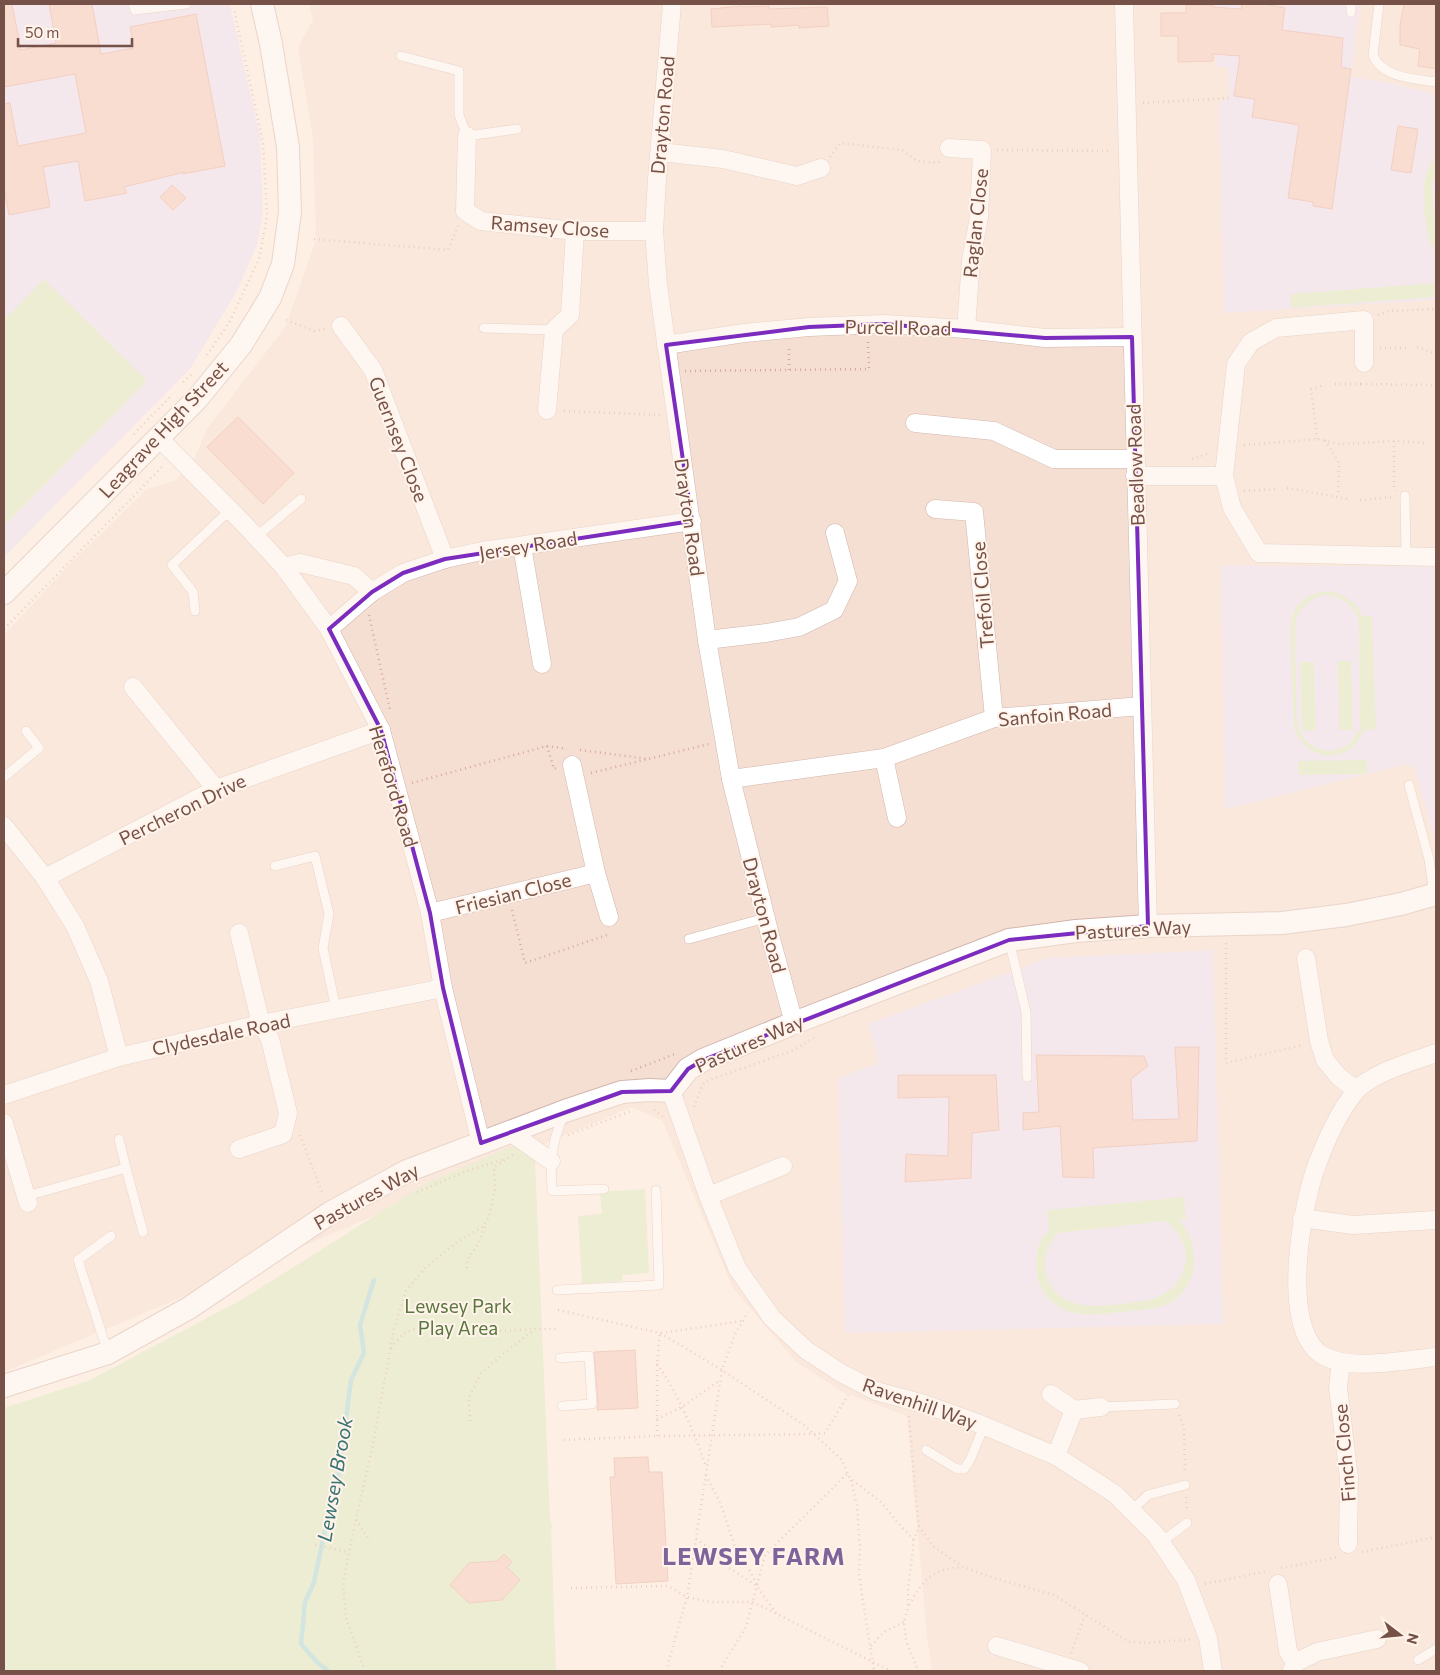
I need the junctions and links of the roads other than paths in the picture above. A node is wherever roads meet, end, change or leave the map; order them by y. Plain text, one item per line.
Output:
1 (133, 4) edge
2 (186, 4) edge
3 (262, 4) edge
4 (672, 4) edge
5 (1124, 4) edge
6 (1380, 4) edge
7 (401, 56) dead end
8 (1436, 82) edge
9 (516, 129) dead end
10 (467, 136) junction
11 (949, 148) road end
12 (660, 152) junction
13 (822, 168) road end
14 (575, 231) junction
15 (654, 231) junction
16 (341, 326) road end
17 (484, 328) dead end
18 (966, 329) junction
19 (554, 330) junction
20 (1132, 337) junction
21 (666, 345) junction
22 (1364, 356) road end
23 (547, 410) road end
24 (915, 423) dead end
25 (158, 437) junction
26 (1135, 468) junction
27 (1226, 484) junction
28 (1405, 496) road end
29 (301, 499) dead end
30 (934, 509) dead end
31 (230, 510) junction
32 (692, 521) junction
33 (835, 534) dead end
34 (256, 537) junction
35 (522, 546) junction
36 (1406, 557) junction
37 (1436, 558) edge
38 (445, 559) junction
39 (284, 567) junction
40 (372, 592) junction
41 (4, 593) edge
42 (195, 611) dead end
43 (329, 629) junction
44 (707, 640) junction
45 (542, 664) dead end
46 (133, 687) dead end
47 (1142, 706) junction
48 (994, 718) junction
49 (381, 730) junction
50 (26, 731) dead end
51 (884, 758) junction
52 (573, 771) road end
53 (4, 777) edge
54 (731, 779) junction
55 (1409, 785) dead end
56 (216, 789) junction
57 (897, 818) dead end
58 (7, 837) edge
59 (276, 866) dead end
60 (596, 873) junction
61 (44, 878) junction
62 (1435, 895) edge
63 (430, 913) junction
64 (609, 917) road end
65 (765, 918) junction
66 (1148, 926) junction
67 (240, 933) dead end
68 (689, 939) dead end
69 (1009, 940) junction
70 (1306, 958) dead end
71 (443, 988) junction
72 (336, 1009) junction
73 (794, 1023) junction
74 (261, 1024) junction
75 (1436, 1053) edge
76 (119, 1056) junction
77 (1027, 1077) dead end
78 (671, 1090) junction
79 (1356, 1090) junction
80 (4, 1095) edge
81 (565, 1111) junction
82 (4, 1123) edge
83 (119, 1138) dead end
84 (514, 1142) junction
85 (482, 1143) junction
86 (239, 1149) dead end
87 (551, 1161) junction
88 (783, 1166) dead end
89 (126, 1168) junction
90 (604, 1189) dead end
91 (656, 1190) dead end
92 (708, 1196) junction
93 (28, 1200) joint
94 (1302, 1218) junction
95 (1436, 1220) edge
96 (143, 1232) dead end
97 (112, 1236) dead end
98 (557, 1290) dead end
99 (108, 1353) junction
100 (1436, 1357) edge
101 (560, 1358) dead end
102 (1341, 1362) junction
103 (4, 1386) edge
104 (1051, 1394) dead end
105 (1175, 1404) road end
106 (562, 1406) dead end
107 (1101, 1407) joint
108 (1074, 1410) junction
109 (984, 1426) junction
110 (926, 1450) dead end
111 (1056, 1456) junction
112 (1185, 1485) road end
113 (1132, 1510) junction
114 (1187, 1523) road end
115 (1161, 1542) junction
116 (1350, 1551) road end
117 (1278, 1584) dead end
118 (1377, 1639) dead end
119 (997, 1646) dead end
120 (1436, 1649) edge
121 (1418, 1660) dead end
122 (1294, 1667) edge
123 (1073, 1669) edge
124 (1213, 1671) edge

1 - 2 lane
3 - 25 street, Leagrave High Street
4 - 12 street, Drayton Road
5 - 20 street, Beadlow Road
6 - 8 lane
7 - 10 lane
9 - 10 lane
10 - 14 street, Ramsey Close
11 - 18 street, Raglan Close
12 - 13 street
12 - 15 street, Drayton Road
14 - 15 street, Ramsey Close
14 - 19 street
15 - 21 street, Drayton Road
16 - 38 street, Guernsey Close
17 - 19 lane
18 - 20 street, Purcell Road
18 - 21 street, Purcell Road
19 - 23 street
20 - 26 street, Beadlow Road
21 - 32 street, Drayton Road
22 - 27 street
24 - 26 street
25 - 31 street, Hereford Road
25 - 41 street, Leagrave High Street
26 - 27 street
26 - 47 street, Beadlow Road
27 - 36 street
28 - 36 lane
29 - 34 lane
30 - 48 street, Trefoil Close
31 - 34 street, Hereford Road
31 - 42 lane
32 - 35 street, Jersey Road
32 - 44 street, Drayton Road
33 - 44 street
34 - 39 street, Hereford Road
35 - 38 street, Jersey Road
35 - 45 street
36 - 37 street
38 - 40 street, Jersey Road
39 - 40 street
39 - 43 street, Hereford Road
40 - 43 street, Jersey Road
43 - 49 street, Hereford Road
44 - 54 street, Drayton Road
46 - 56 street
47 - 48 street, Sanfoin Road
47 - 66 street, Beadlow Road
48 - 51 street, Sanfoin Road
49 - 56 street, Percheron Drive
49 - 63 street, Hereford Road
50 - 53 lane
51 - 54 street, Sanfoin Road
51 - 57 street
52 - 60 street, Friesian Close
54 - 65 street, Drayton Road
55 - 62 lane
56 - 61 street, Percheron Drive
58 - 61 street
59 - 72 lane
60 - 63 street, Friesian Close
60 - 64 street, Friesian Close
61 - 76 street
62 - 66 street, Pastures Way
63 - 71 street, Hereford Road
65 - 68 lane
65 - 73 street, Drayton Road
66 - 69 street, Pastures Way
67 - 74 street
69 - 73 street, Pastures Way
69 - 77 lane
70 - 79 street
71 - 72 street, Clydesdale Road
71 - 85 street, Hereford Road
72 - 74 street, Clydesdale Road
73 - 78 street, Pastures Way
74 - 76 street, Clydesdale Road
74 - 86 street
75 - 79 street
76 - 80 street, Clydesdale Road
78 - 81 street, Pastures Way
78 - 92 street, Ravenhill Way
79 - 94 street
81 - 84 street, Pastures Way
81 - 87 lane
82 - 93 street
83 - 89 lane
84 - 85 street, Pastures Way
84 - 87 street
85 - 99 street, Pastures Way
87 - 90 lane
88 - 92 street
89 - 93 lane
89 - 96 lane
91 - 98 lane
92 - 109 street, Ravenhill Way
94 - 95 street
94 - 102 street
97 - 99 lane
99 - 103 street, Pastures Way
100 - 102 street
101 - 106 lane
102 - 116 street, Finch Close
104 - 108 street
105 - 107 lane
107 - 108 street
108 - 111 street
109 - 110 lane
109 - 111 street, Ravenhill Way
111 - 113 street, Ravenhill Way
112 - 113 lane
113 - 115 street, Ravenhill Way
114 - 115 lane
115 - 124 street, Ravenhill Way
117 - 122 street
118 - 122 street
119 - 123 street
120 - 121 lane

